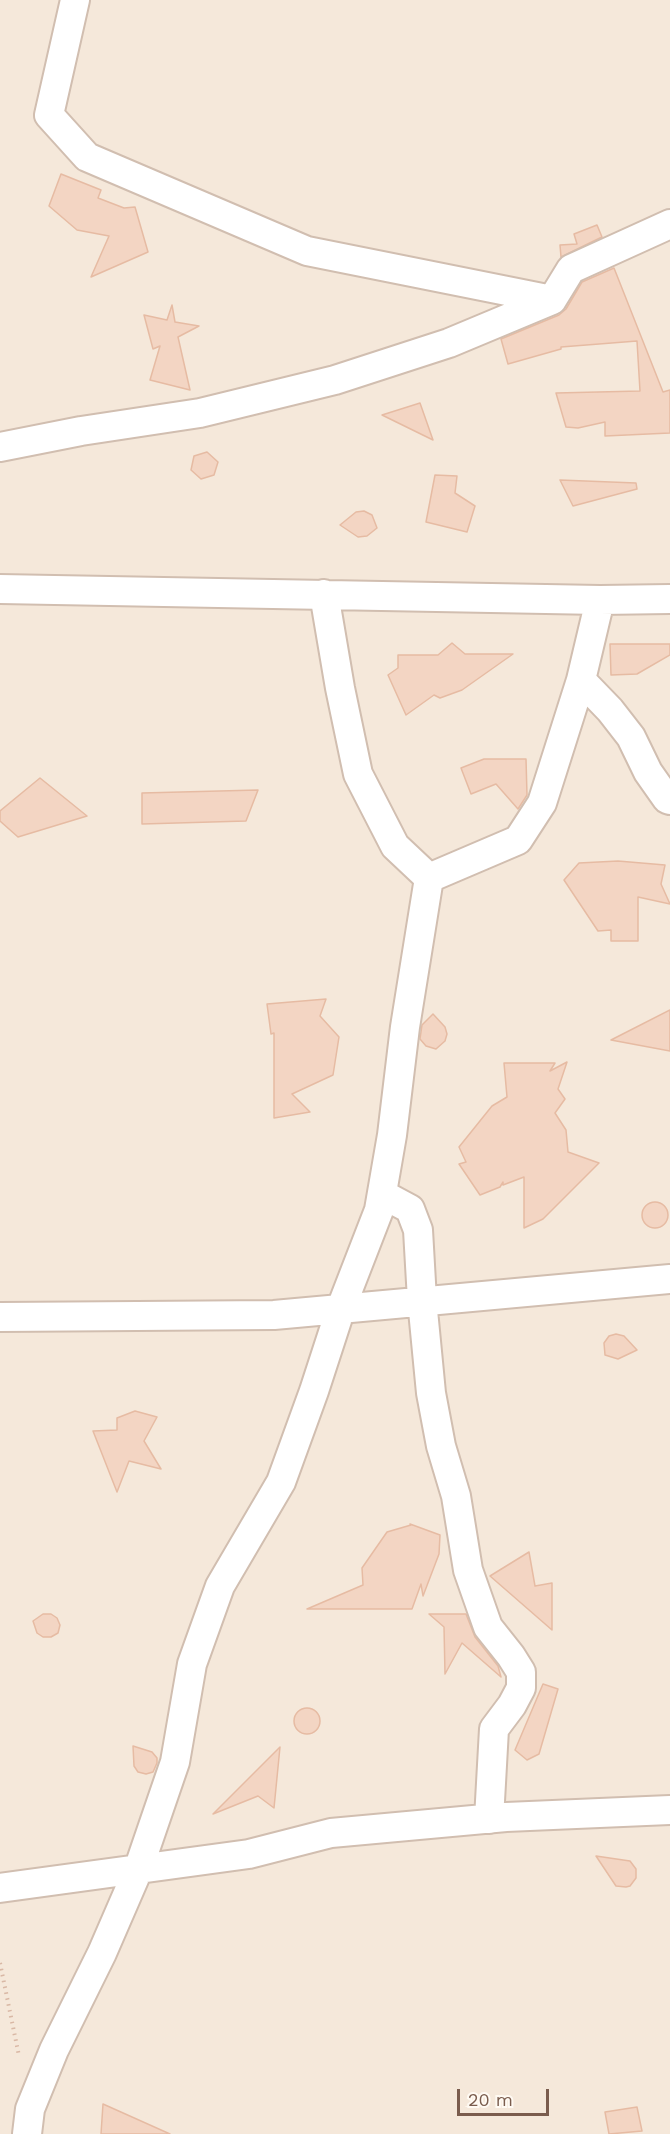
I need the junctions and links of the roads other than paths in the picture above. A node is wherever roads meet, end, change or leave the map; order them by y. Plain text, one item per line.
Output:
1 (75, 0) edge
2 (670, 224) edge
3 (552, 300) junction
4 (0, 447) edge
5 (0, 589) edge
6 (324, 594) junction
7 (670, 599) edge
8 (600, 600) junction
9 (581, 680) junction
10 (670, 800) edge
11 (429, 878) junction
12 (382, 1194) junction
13 (670, 1279) edge
14 (422, 1300) junction
15 (341, 1308) junction
16 (0, 1317) edge
17 (670, 1810) edge
18 (489, 1819) junction
19 (138, 1870) junction
20 (0, 1888) edge
21 (27, 2134) edge

1 - 3 street
2 - 3 street
3 - 4 street
5 - 6 street
6 - 8 street
6 - 11 street
7 - 8 street
8 - 9 street
9 - 10 street
9 - 11 street
11 - 12 street
12 - 14 street
12 - 15 street
13 - 14 street
14 - 15 street
14 - 18 street
15 - 16 street
15 - 19 street
17 - 18 street
18 - 19 street
19 - 20 street
19 - 21 street

